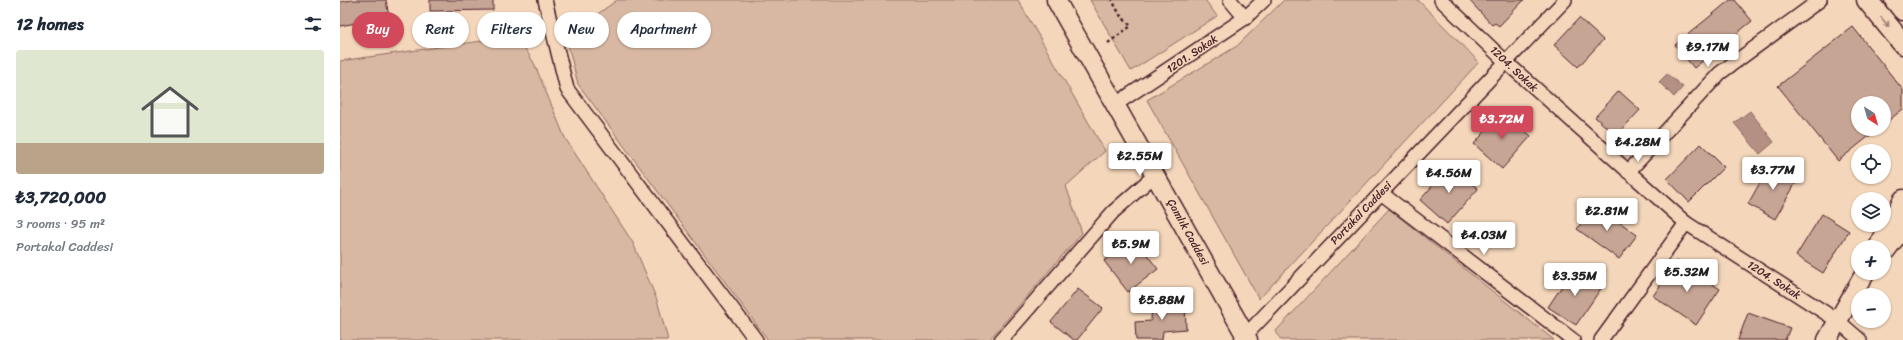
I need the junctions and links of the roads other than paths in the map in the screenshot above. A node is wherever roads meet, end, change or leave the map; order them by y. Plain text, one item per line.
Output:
1 (545, 0) edge
2 (1056, 0) edge
3 (1230, 0) edge
4 (1264, 0) edge
5 (1441, 0) edge
6 (1564, 0) edge
7 (1820, 0) edge
8 (1866, 0) edge
9 (1895, 0) edge
10 (1903, 10) edge
11 (1245, 18) junction
12 (1903, 44) edge
13 (1506, 62) junction
14 (1116, 104) junction
15 (1628, 172) junction
16 (1156, 174) junction
17 (1381, 193) junction
18 (1903, 199) edge
19 (1686, 223) junction
20 (1903, 228) edge
21 (1882, 240) edge
22 (1891, 244) edge
23 (1861, 280) edge
24 (1838, 321) junction
25 (1244, 338) edge
26 (756, 340) edge
27 (1001, 340) edge
28 (1572, 340) edge
29 (1601, 340) edge
30 (1827, 340) edge
31 (1860, 340) edge

1 - 26 street
2 - 14 street, Çamlık Caddesi
3 - 11 street
4 - 11 street, 1201. Sokak
5 - 13 street, 1204. Sokak
6 - 13 street, Portakal Caddesi
7 - 15 street
8 -> 12 main road
9 - 10 main road
11 - 14 street, 1201. Sokak
13 - 15 street, 1204. Sokak
13 - 17 street, Portakal Caddesi
14 - 16 street, Çamlık Caddesi
15 - 19 street, 1204. Sokak
16 - 25 street, Çamlık Caddesi
16 - 27 street
17 - 25 street, Portakal Caddesi
17 - 28 street
18 - 21 street
19 - 24 street, 1204. Sokak
19 - 29 street
20 - 22 street
23 - 24 street
24 - 30 street
24 - 31 street, 1204. Sokak

